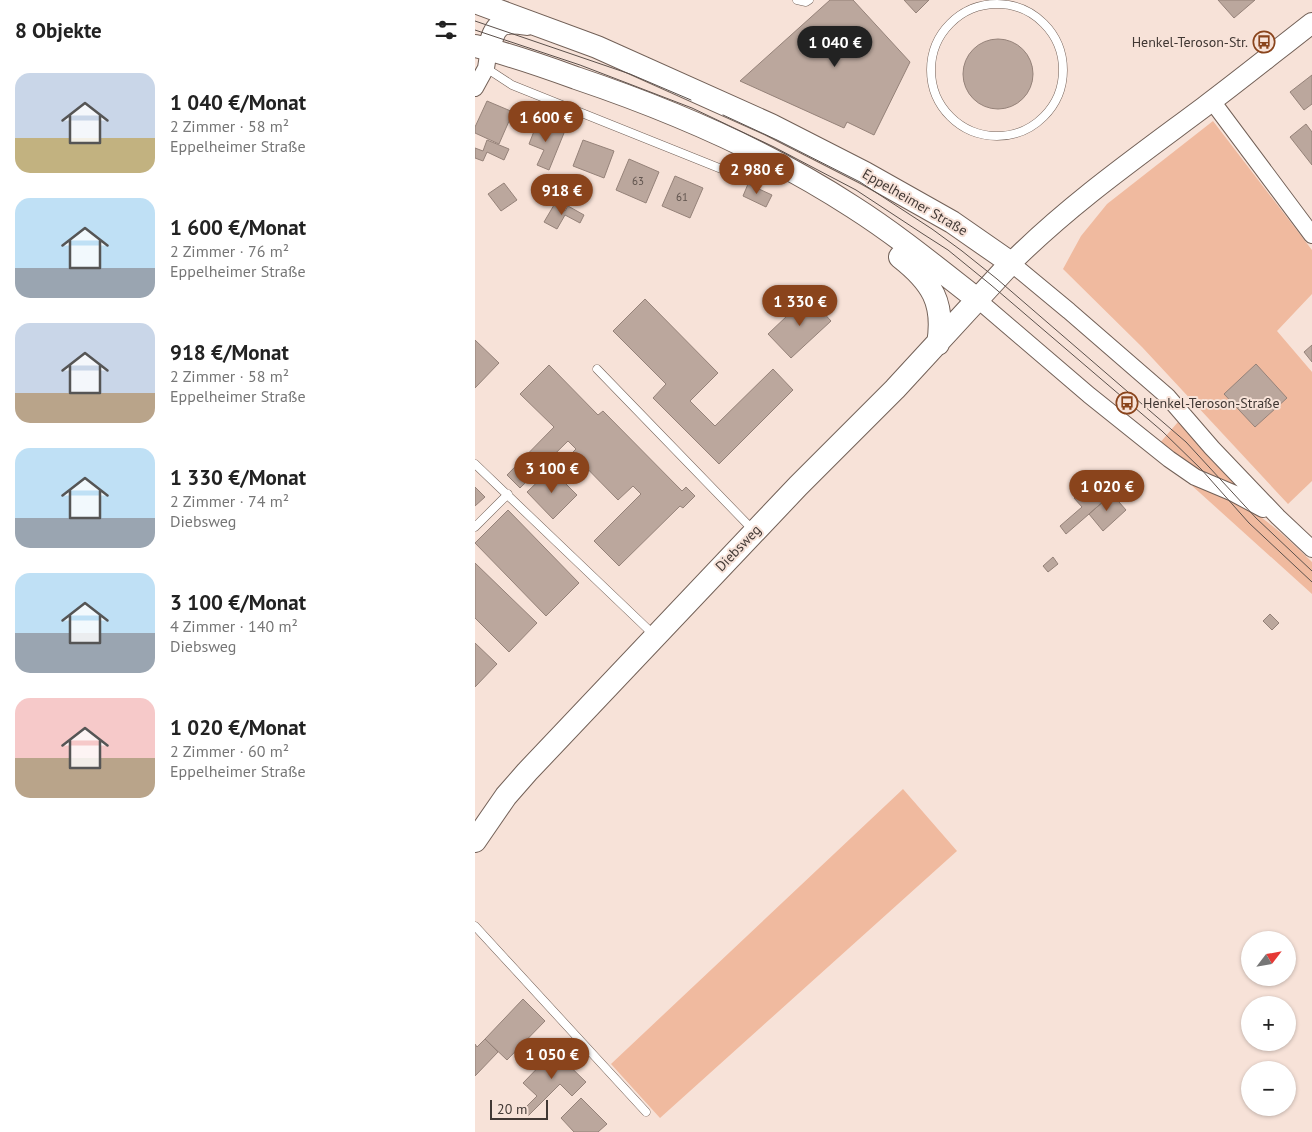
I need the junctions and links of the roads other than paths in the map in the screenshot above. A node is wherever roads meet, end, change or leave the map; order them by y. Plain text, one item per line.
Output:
1 (797, 0) edge
2 (809, 0) edge
3 (475, 2) edge
4 (996, 2) edge
5 (1312, 23) edge
6 (538, 26) junction
7 (483, 54) edge
8 (475, 88) edge
9 (1212, 102) junction
10 (725, 170) dead end
11 (812, 182) junction
12 (1312, 235) edge
13 (1011, 263) junction
14 (978, 300) junction
15 (938, 344) junction
16 (597, 369) dead end
17 (475, 464) edge
18 (508, 494) junction
19 (1278, 517) junction
20 (475, 527) edge
21 (755, 532) junction
22 (1312, 549) edge
23 (655, 635) junction
24 (475, 841) edge
25 (475, 926) edge
26 (646, 1112) dead end

1 - 2 lane
3 - 6 main road, Eppelheimer Straße
4 - 4 lane
5 - 9 street
6 - 7 main road
6 - 13 main road, Eppelheimer Straße
7 - 8 street
7 - 10 lane
7 - 11 main road, Eppelheimer Straße
9 - 12 street
9 - 13 street
11 - 14 main road, Eppelheimer Straße
11 - 15 main road
13 - 14 main road, Diebsweg
13 - 19 street, Eppelheimer Straße
14 - 15 main road, Diebsweg
14 - 19 street, Eppelheimer Straße
15 - 21 main road, Diebsweg
16 - 21 lane
17 - 18 lane
18 - 20 lane
18 - 23 lane
19 - 22 street, Eppelheimer Straße
21 - 23 main road, Diebsweg
23 - 24 main road, Diebsweg
25 - 26 lane

